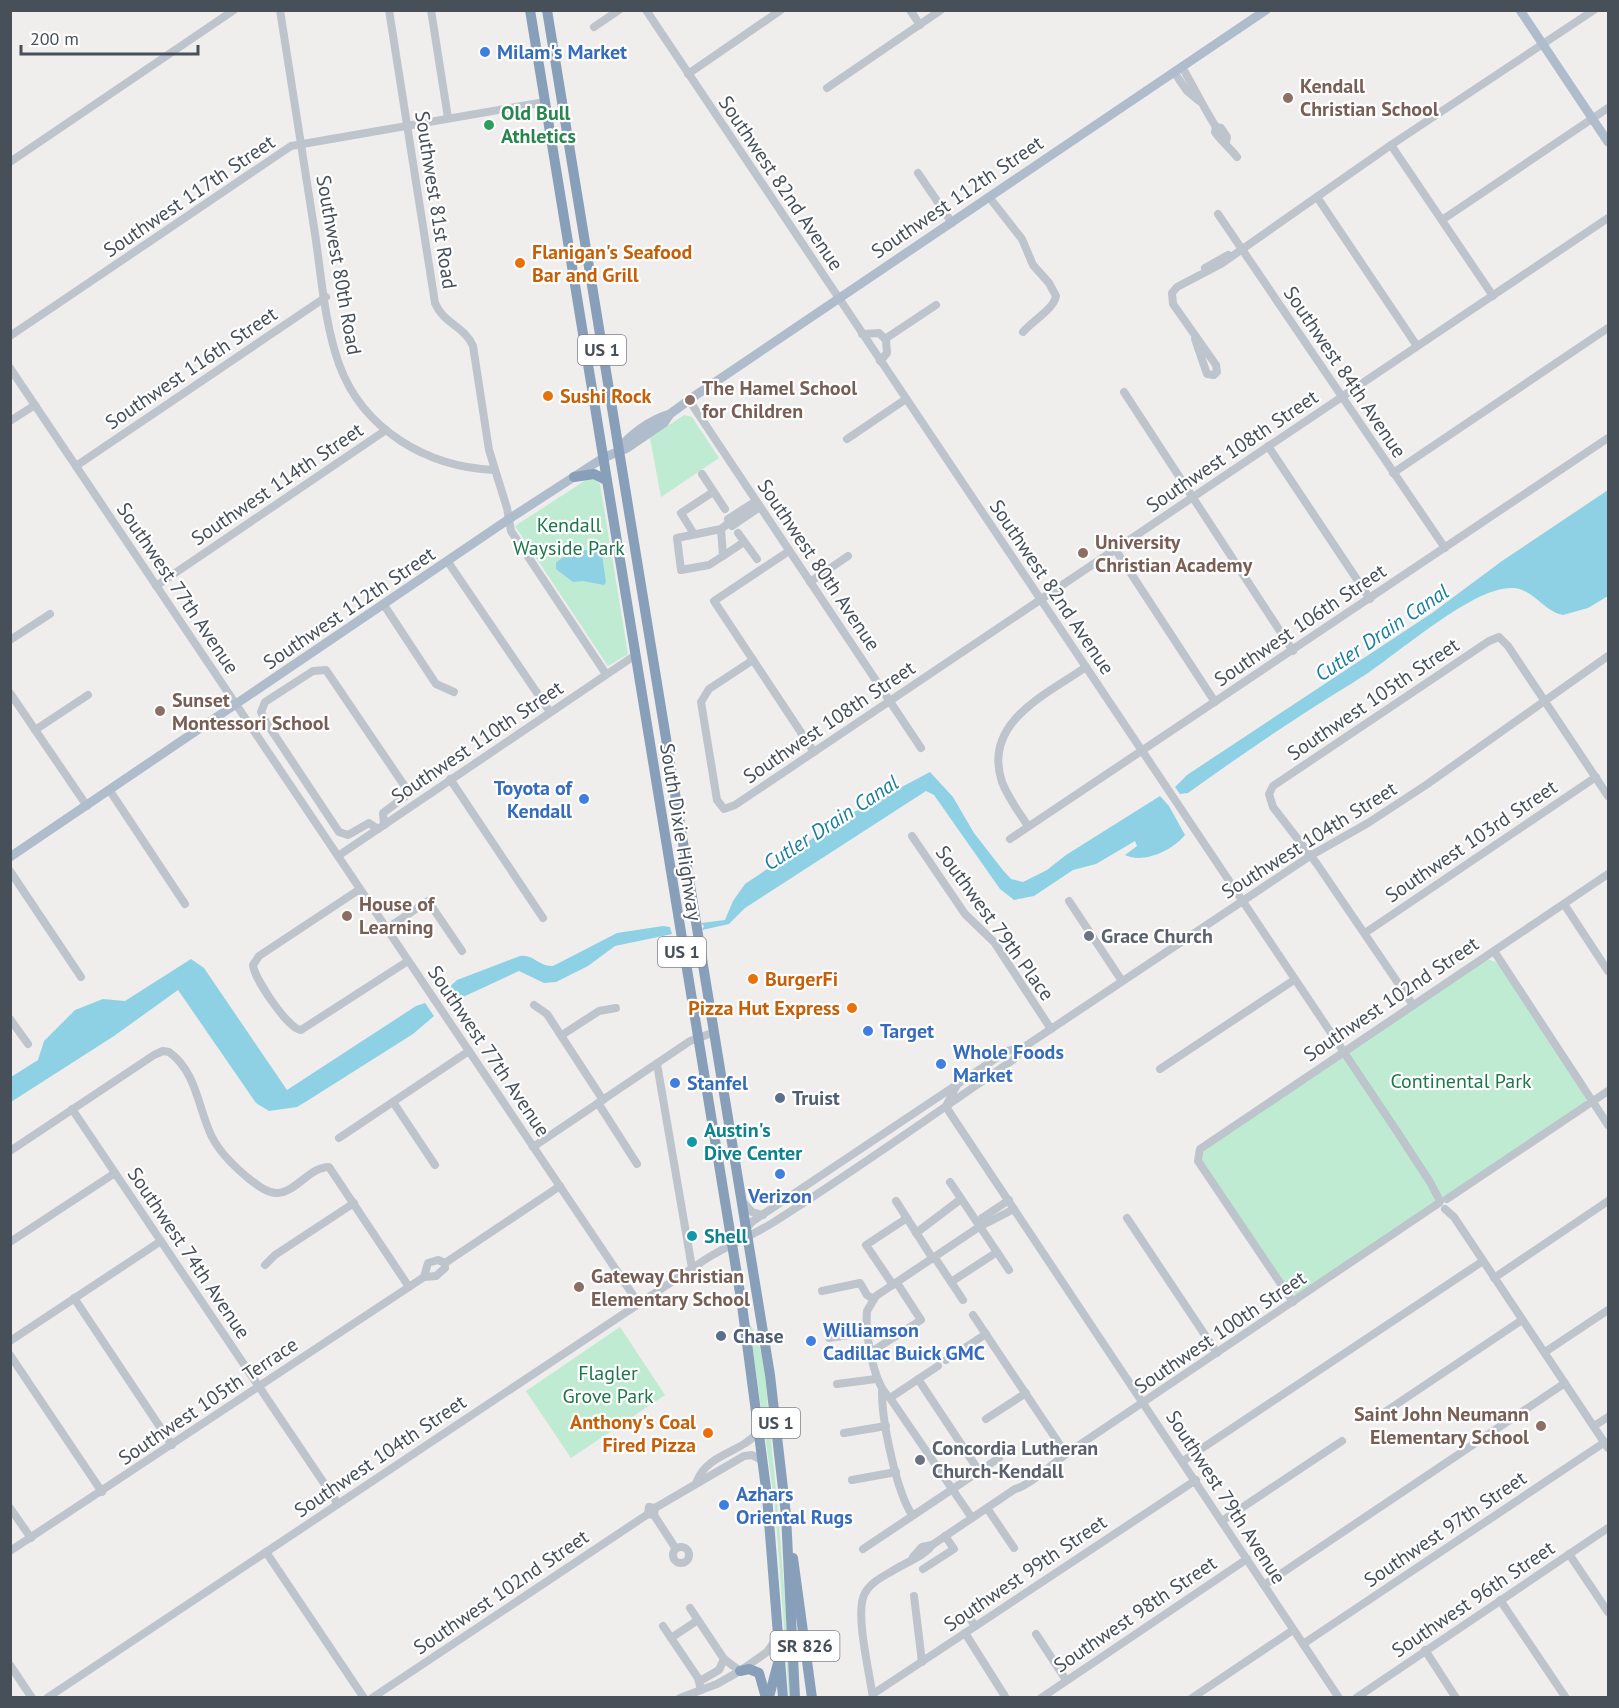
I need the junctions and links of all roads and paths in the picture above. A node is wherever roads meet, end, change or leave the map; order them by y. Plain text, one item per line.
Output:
1 (234, 10) edge
2 (280, 10) edge
3 (388, 10) edge
4 (431, 10) edge
5 (531, 10) edge
6 (547, 10) edge
7 (619, 10) edge
8 (646, 10) edge
9 (781, 10) edge
10 (910, 10) edge
11 (941, 10) edge
12 (1266, 10) edge
13 (1520, 10) edge
14 (1594, 10) edge
15 (920, 25) junction
16 (594, 27) dead end
17 (1544, 45) junction
18 (1178, 70) junction
19 (688, 74) junction
20 (827, 88) dead end
21 (545, 102) junction
22 (1608, 108) edge
23 (448, 118) junction
24 (1593, 119) junction
25 (408, 125) junction
26 (567, 129) junction
27 (1608, 142) edge
28 (300, 144) junction
29 (1391, 146) junction
30 (1237, 157) dead end
31 (10, 162) edge
32 (918, 173) dead end
33 (989, 197) junction
34 (1317, 197) junction
35 (579, 209) junction
36 (563, 211) junction
37 (1218, 214) dead end
38 (1608, 218) edge
39 (1442, 220) junction
40 (952, 223) junction
41 (1242, 249) junction
42 (1493, 296) junction
43 (326, 297) junction
44 (839, 299) junction
45 (936, 305) dead end
46 (1608, 328) edge
47 (1023, 332) dead end
48 (862, 334) junction
49 (10, 336) edge
50 (885, 339) junction
51 (1195, 339) dead end
52 (1417, 346) junction
53 (880, 361) junction
54 (10, 368) edge
55 (1124, 392) dead end
56 (1342, 397) junction
57 (906, 399) junction
58 (689, 400) junction
59 (35, 405) junction
60 (10, 421) edge
61 (386, 430) junction
62 (1608, 438) edge
63 (847, 439) dead end
64 (1268, 446) junction
65 (618, 450) junction
66 (603, 459) junction
67 (76, 466) junction
68 (495, 470) junction
69 (1393, 473) junction
70 (702, 474) dead end
71 (574, 477) junction
72 (606, 480) junction
73 (713, 492) junction
74 (1190, 497) junction
75 (758, 504) junction
76 (725, 509) dead end
77 (509, 519) junction
78 (721, 529) junction
79 (738, 533) dead end
80 (694, 534) junction
81 (744, 542) junction
82 (1445, 548) junction
83 (1115, 549) junction
84 (789, 551) junction
85 (723, 556) junction
86 (848, 556) dead end
87 (757, 559) dead end
88 (448, 562) junction
89 (810, 582) junction
90 (156, 586) junction
91 (1370, 599) junction
92 (1040, 600) junction
93 (384, 606) junction
94 (50, 614) dead end
95 (10, 640) edge
96 (650, 646) junction
97 (1293, 651) junction
98 (634, 656) junction
99 (1608, 656) edge
100 (753, 660) junction
101 (1086, 667) junction
102 (606, 674) junction
103 (454, 692) dead end
104 (10, 693) edge
105 (88, 695) dead end
106 (1544, 699) junction
107 (889, 700) junction
108 (1215, 702) junction
109 (237, 705) junction
110 (550, 712) junction
111 (36, 730) junction
112 (921, 748) dead end
113 (1142, 751) junction
114 (814, 752) junction
115 (1596, 777) junction
116 (450, 779) junction
117 (110, 791) junction
118 (1608, 796) edge
119 (397, 802) junction
120 (87, 806) junction
121 (401, 813) junction
122 (1029, 826) junction
123 (381, 827) junction
124 (912, 836) dead end
125 (1010, 839) dead end
126 (338, 856) junction
127 (1310, 856) junction
128 (10, 857) edge
129 (10, 871) edge
130 (1608, 874) edge
131 (360, 888) junction
132 (1069, 901) dead end
133 (1242, 902) junction
134 (185, 904) dead end
135 (1564, 904) junction
136 (543, 918) dead end
137 (386, 928) junction
138 (1365, 933) junction
139 (462, 951) dead end
140 (1494, 951) junction
141 (408, 961) junction
142 (1608, 971) edge
143 (81, 978) dead end
144 (1294, 980) junction
145 (1122, 981) junction
146 (534, 1005) dead end
147 (1413, 1005) junction
148 (616, 1008) dead end
149 (10, 1018) edge
150 (1051, 1029) junction
151 (712, 1033) junction
152 (562, 1035) junction
153 (697, 1037) junction
154 (28, 1044) dead end
155 (1024, 1047) junction
156 (1343, 1051) junction
157 (469, 1052) junction
158 (657, 1064) junction
159 (1160, 1069) dead end
160 (957, 1085) junction
161 (1608, 1091) edge
162 (600, 1101) junction
163 (1593, 1101) junction
164 (393, 1102) junction
165 (946, 1106) junction
166 (72, 1110) junction
167 (1608, 1125) edge
168 (339, 1138) dead end
169 (533, 1147) junction
170 (10, 1151) edge
171 (637, 1164) dead end
172 (435, 1165) dead end
173 (115, 1173) junction
174 (950, 1182) dead end
175 (560, 1186) junction
176 (789, 1197) junction
177 (961, 1199) junction
178 (741, 1200) junction
179 (1009, 1200) junction
180 (896, 1201) dead end
181 (1606, 1202) edge
182 (354, 1203) junction
183 (1445, 1203) junction
184 (1014, 1209) junction
185 (1608, 1212) edge
186 (763, 1215) junction
187 (785, 1215) junction
188 (907, 1218) junction
189 (1127, 1218) dead end
190 (979, 1227) junction
191 (747, 1233) junction
192 (916, 1233) junction
193 (161, 1241) junction
194 (10, 1242) edge
195 (732, 1243) junction
196 (997, 1252) junction
197 (934, 1258) junction
198 (1483, 1261) junction
199 (446, 1263) junction
200 (265, 1265) dead end
201 (692, 1268) junction
202 (1009, 1270) dead end
203 (424, 1277) junction
204 (1494, 1278) junction
205 (951, 1282) junction
206 (895, 1284) junction
207 (409, 1287) junction
208 (822, 1291) dead end
209 (74, 1298) junction
210 (963, 1300) dead end
211 (1293, 1302) junction
212 (870, 1303) junction
213 (639, 1304) junction
214 (1608, 1310) edge
215 (973, 1315) dead end
216 (1522, 1320) junction
217 (869, 1332) junction
218 (986, 1334) junction
219 (829, 1338) dead end
220 (10, 1341) edge
221 (872, 1352) junction
222 (1218, 1353) junction
223 (1545, 1353) junction
224 (10, 1355) edge
225 (946, 1360) dead end
226 (938, 1366) dead end
227 (876, 1379) junction
228 (918, 1379) junction
229 (1565, 1383) junction
230 (837, 1384) dead end
231 (258, 1386) junction
232 (882, 1392) junction
233 (1026, 1393) junction
234 (890, 1398) junction
235 (1143, 1403) junction
236 (1608, 1417) edge
237 (1376, 1418) dead end
238 (986, 1419) dead end
239 (886, 1425) junction
240 (1594, 1426) junction
241 (759, 1431) junction
242 (844, 1433) dead end
243 (1342, 1441) dead end
244 (172, 1444) junction
245 (1606, 1445) edge
246 (1066, 1454) junction
247 (999, 1458) dead end
248 (763, 1461) junction
249 (1183, 1461) junction
250 (705, 1467) junction
251 (979, 1471) junction
252 (896, 1472) junction
253 (711, 1478) junction
254 (852, 1480) dead end
255 (1196, 1480) junction
256 (697, 1481) junction
257 (952, 1488) junction
258 (102, 1492) junction
259 (338, 1504) junction
260 (10, 1508) edge
261 (987, 1508) junction
262 (652, 1512) junction
263 (786, 1515) junction
264 (912, 1515) junction
265 (972, 1518) junction
266 (1222, 1521) junction
267 (1608, 1528) edge
268 (945, 1536) junction
269 (30, 1538) junction
270 (1014, 1548) dead end
271 (676, 1549) dead end
272 (863, 1549) dead end
273 (10, 1551) edge
274 (266, 1552) junction
275 (1569, 1554) junction
276 (1247, 1559) junction
277 (923, 1569) dead end
278 (1264, 1585) junction
279 (914, 1596) dead end
280 (991, 1598) dead end
281 (1500, 1600) junction
282 (690, 1608) dead end
283 (1608, 1612) edge
284 (698, 1620) junction
285 (663, 1626) dead end
286 (975, 1626) junction
287 (1293, 1630) junction
288 (965, 1633) junction
289 (779, 1634) junction
290 (1036, 1634) dead end
291 (671, 1638) junction
292 (1303, 1644) junction
293 (1425, 1650) junction
294 (780, 1655) junction
295 (724, 1659) junction
296 (922, 1662) junction
297 (10, 1665) edge
298 (735, 1674) junction
299 (1066, 1680) junction
300 (700, 1686) junction
301 (873, 1696) edge
302 (32, 1698) edge
303 (47, 1698) edge
304 (364, 1698) edge
305 (372, 1698) edge
306 (680, 1698) edge
307 (767, 1698) edge
308 (783, 1698) edge
309 (795, 1698) edge
310 (812, 1698) edge
311 (1006, 1698) edge
312 (1041, 1698) edge
313 (1192, 1698) edge
314 (1338, 1698) edge
315 (1356, 1698) edge
316 (1456, 1698) edge
317 (1566, 1698) edge

1 - 31 street
2 - 28 street, Southwest 80th Road
3 - 25 street, Southwest 81st Road
4 - 23 street
5 - 21 highway, South Dixie Highway / US 1
6 - 26 highway, South Dixie Highway / US 1
7 - 16 street
8 - 19 street, Southwest 82nd Avenue
9 - 19 street
10 - 15 street
11 - 15 street
12 - 18 main road, Southwest 112th Street
13 - 17 main road
14 - 17 street
15 - 20 street
17 - 24 main road
17 - 29 street
18 - 30 street
18 - 33 main road, Southwest 112th Street
19 - 44 street, Southwest 82nd Avenue
21 - 23 street, Southwest 117th Street
21 - 26 highway
21 - 36 highway, South Dixie Highway / US 1
22 - 24 street
23 - 25 street, Southwest 117th Street
24 - 27 main road
24 - 39 street
25 - 28 street, Southwest 117th Street
25 - 68 street, Southwest 81st Road
26 - 35 highway, South Dixie Highway / US 1
28 - 43 street, Southwest 80th Road
28 - 49 street, Southwest 117th Street
29 - 34 street
29 - 39 street
32 - 40 street
33 - 40 main road, Southwest 112th Street
33 - 47 street
34 - 41 street
34 - 52 street
35 - 36 street
35 - 65 highway, South Dixie Highway / US 1
36 - 66 highway, South Dixie Highway / US 1
37 - 41 street, Southwest 84th Avenue
38 - 42 street, Southwest 108th Street
39 - 42 street
40 - 44 main road, Southwest 112th Street
41 - 51 street
41 - 56 street, Southwest 84th Avenue
42 - 52 street, Southwest 108th Street
43 - 61 street, Southwest 80th Road
43 - 67 street, Southwest 116th Street
44 - 48 street, Southwest 82nd Avenue
44 - 58 main road, Southwest 112th Street
45 - 50 street
46 - 69 street
48 - 50 street
48 - 53 street, Southwest 82nd Avenue
50 - 53 street
52 - 56 street, Southwest 108th Street
53 - 57 street, Southwest 82nd Avenue
54 - 59 street, Southwest 77th Avenue
55 - 74 street
56 - 64 street, Southwest 108th Street
56 - 69 street, Southwest 84th Avenue
57 - 63 street
57 - 92 street, Southwest 82nd Avenue
58 - 65 main road, Southwest 112th Street
58 - 75 street, Southwest 80th Avenue
59 - 60 street
59 - 67 street, Southwest 77th Avenue
61 - 68 street, Southwest 80th Road
61 - 90 street, Southwest 114th Street
62 - 82 street, Southwest 106th Street
64 - 74 street, Southwest 108th Street
64 - 91 street
65 - 66 main road, Southwest 112th Street
65 - 96 highway, South Dixie Highway / US 1
66 - 71 main road, Southwest 112th Street
66 - 72 highway, South Dixie Highway / US 1
67 - 90 street, Southwest 77th Avenue
68 - 77 street, Southwest 81st Road
69 - 82 street, Southwest 84th Avenue
70 - 73 street
71 - 72 highway
71 - 77 main road, Southwest 112th Street
72 - 98 highway, South Dixie Highway / US 1
73 - 76 street
73 - 80 street
74 - 83 street, Southwest 108th Street
74 - 97 street
75 - 78 street
75 - 84 street, Southwest 80th Avenue
77 - 88 main road, Southwest 112th Street
77 - 102 street
78 - 80 street
78 - 85 street
79 - 81 street
80 - 85 street
81 - 85 street
81 - 87 street
82 - 91 street, Southwest 106th Street
83 - 92 street, Southwest 108th Street
83 - 108 street
84 - 89 street, Southwest 80th Avenue
84 - 100 street
86 - 89 street
88 - 93 main road, Southwest 112th Street
88 - 110 street
89 - 107 street, Southwest 80th Avenue
90 - 109 street, Southwest 77th Avenue
91 - 97 street, Southwest 106th Street
92 - 101 street, Southwest 82nd Avenue
92 - 107 street, Southwest 108th Street
93 - 103 street
93 - 109 main road, Southwest 112th Street
94 - 95 street
96 - 98 highway
96 - 151 highway, South Dixie Highway / US 1
97 - 108 street, Southwest 106th Street
98 - 102 street, Southwest 110th Street
98 - 153 highway, South Dixie Highway / US 1
99 - 106 street, Southwest 104th Street
100 - 114 street
100 - 114 street, Southwest 108th Street
101 - 113 street, Southwest 82nd Avenue
101 - 122 street
102 - 110 street, Southwest 110th Street
104 - 111 street
105 - 111 street
106 - 115 street
106 - 127 street, Southwest 104th Street
106 - 127 street, Southwest 105th Street
107 - 112 street, Southwest 80th Avenue
107 - 114 street, Southwest 108th Street
108 - 113 street, Southwest 106th Street
109 - 117 main road, Southwest 112th Street
109 - 126 street, Southwest 77th Avenue
110 - 116 street, Southwest 110th Street
111 - 120 street
113 - 122 street, Southwest 106th Street
113 - 133 street, Southwest 82nd Avenue
115 - 118 street
115 - 138 street, Southwest 103rd Street
116 - 121 street, Southwest 110th Street
116 - 136 street
117 - 120 main road, Southwest 112th Street
117 - 134 street
119 - 121 street
119 - 123 street
119 - 123 street
120 - 128 main road, Southwest 112th Street
121 - 123 street, Southwest 110th Street
122 - 125 street, Southwest 106th Street
123 - 126 street, Southwest 110th Street
124 - 150 street, Southwest 79th Place
126 - 131 street, Southwest 77th Avenue
127 - 133 street, Southwest 104th Street
127 - 138 street
129 - 143 street
130 - 135 street, Southwest 102nd Street
131 - 137 street, Southwest 77th Avenue
131 - 141 street
132 - 145 street
133 - 144 street, Southwest 82nd Avenue
133 - 145 street, Southwest 104th Street
135 - 140 street, Southwest 102nd Street
135 - 142 street
137 - 139 street
137 - 141 street, Southwest 77th Avenue
138 - 147 street
140 - 147 street, Southwest 102nd Street
140 - 163 street
141 - 157 street, Southwest 77th Avenue
144 - 156 street, Southwest 82nd Avenue
144 - 159 street
145 - 150 street, Southwest 104th Street
146 - 152 street
147 - 156 street, Southwest 102nd Street
148 - 152 street
149 - 154 street
150 - 155 street, Southwest 104th Street
151 - 153 street
151 - 178 highway, South Dixie Highway / US 1
152 - 162 street
153 - 158 street
153 - 195 highway, South Dixie Highway / US 1
155 - 160 street, Southwest 104th Street
155 - 165 street, Southwest 104th Street
156 - 183 street, Southwest 82nd Avenue
156 - 211 street, Southwest 102nd Street
157 - 164 street
157 - 169 street, Southwest 77th Avenue
158 - 162 street
158 - 201 street
160 - 165 street
160 - 176 street, Southwest 104th Street
161 - 163 street, Southwest 100th Street
162 - 169 street
162 - 171 street
163 - 167 street
163 - 183 street, Southwest 100th Street
164 - 168 street
164 - 172 street
165 - 179 street, Southwest 79th Avenue
165 - 187 street, Southwest 104th Street
166 - 170 street
166 - 173 street, Southwest 74th Avenue
166 - 182 street
169 - 175 street, Southwest 77th Avenue
173 - 193 street, Southwest 74th Avenue
173 - 194 street
174 - 177 street
175 - 199 street, Southwest 105th Terrace
175 - 213 street, Southwest 77th Avenue
176 - 186 street, Southwest 104th Street
176 - 187 street
177 - 190 street
177 - 192 street
178 - 186 street
178 - 191 highway, South Dixie Highway / US 1
179 - 184 street, Southwest 79th Avenue
179 - 190 street
180 - 188 street
181 - 185 street
181 - 204 street
182 - 200 street
182 - 207 street
183 - 198 street, Southwest 82nd Avenue
183 - 211 street, Southwest 100th Street
184 - 190 street
184 - 235 street, Southwest 79th Avenue
186 - 191 street, Southwest 104th Street
187 - 191 street, Southwest 104th Street
188 - 192 street
188 - 206 street
189 - 222 street
190 - 196 street
190 - 197 street
191 - 195 street, Southwest 104th Street
191 - 263 highway, South Dixie Highway / US 1
192 - 197 street
193 - 209 street
193 - 231 street, Southwest 74th Avenue
195 - 201 street, Southwest 104th Street
195 - 241 highway, South Dixie Highway / US 1
196 - 202 street
196 - 205 street
197 - 205 street
197 - 206 street
198 - 204 street, Southwest 82nd Avenue
198 - 249 street
199 - 203 street, Southwest 105th Terrace
199 - 203 street, Southwest 105th Terrace
201 - 213 street, Southwest 104th Street
203 - 207 street, Southwest 105th Terrace
204 - 216 street, Southwest 82nd Avenue
205 - 210 street
206 - 212 street
206 - 221 street
207 - 231 street, Southwest 105th Terrace
208 - 212 street
209 - 220 street
209 - 244 street
211 - 222 street, Southwest 100th Street
212 - 217 street
213 - 259 street, Southwest 104th Street
214 - 223 street
215 - 218 street
216 - 223 street, Southwest 82nd Avenue
216 - 237 street
217 - 219 street
217 - 221 street
218 - 225 street
218 - 233 street
221 - 227 street
222 - 235 street, Southwest 100th Street
223 - 229 street, Southwest 82nd Avenue
224 - 258 street
226 - 228 street
227 - 230 street
227 - 232 street
228 - 234 street
228 - 251 street
229 - 240 street, Southwest 82nd Avenue
229 - 278 street
231 - 244 street, Southwest 105th Terrace
231 - 259 street, Southwest 74th Avenue
232 - 234 street
232 - 239 street
233 - 238 street
233 - 246 street
234 - 257 street
235 - 246 street, Southwest 100th Street
235 - 249 street, Southwest 79th Avenue
236 - 240 street
239 - 242 street
239 - 252 street
240 - 245 street, Southwest 82nd Avenue
241 - 248 highway, South Dixie Highway / US 1
241 - 250 street, Southwest 102nd Street
243 - 266 street
244 - 258 street, Southwest 105th Terrace
245 - 292 street, Southwest 97th Street
246 - 261 street, Southwest 100th Street
247 - 251 street
248 - 253 street, Southwest 102nd Street
248 - 289 highway, South Dixie Highway / US 1
249 - 255 street, Southwest 79th Avenue
250 - 253 street
250 - 256 street, Southwest 102nd Street
251 - 257 street
252 - 254 street
252 - 264 street
253 - 256 street, Southwest 102nd Street
255 - 266 street, Southwest 79th Avenue
255 - 286 street, Southwest 99th Street
256 - 262 street, Southwest 102nd Street
257 - 264 street
257 - 265 street
258 - 269 street, Southwest 105th Terrace
259 - 274 street, Southwest 104th Street
260 - 269 street
261 - 265 street, Southwest 100th Street
261 - 270 street
262 - 271 street
262 - 305 street, Southwest 102nd Street
263 - 309 highway, South Dixie Highway / US 1
263 - 310 highway, SR 826
264 - 272 street
265 - 268 street, Southwest 100th Street
266 - 276 street, Southwest 79th Avenue
267 - 275 street, Southwest 96th Street
268 - 277 street
268 - 301 street, Southwest 100th Street
269 - 273 street, Southwest 105th Terrace
274 - 303 street, Southwest 104th Street
274 - 304 street
275 - 281 street, Southwest 96th Street
275 - 283 street
276 - 278 street, Southwest 79th Avenue
276 - 299 street, Southwest 98th Street
278 - 287 street, Southwest 79th Avenue
279 - 296 street
280 - 286 street
281 - 293 street, Southwest 96th Street
281 - 317 street
282 - 284 street
284 - 291 street
284 - 295 street
285 - 291 street
286 - 288 street, Southwest 99th Street
287 - 292 street, Southwest 79th Avenue
287 - 313 street
288 - 296 street, Southwest 99th Street
288 - 311 street
289 - 294 highway, South Dixie Highway / US 1
289 - 298 street
290 - 299 street
291 - 300 street
292 - 314 street, Southwest 79th Avenue
293 - 315 street, Southwest 96th Street
293 - 316 street
294 - 307 highway, SR 826
294 - 308 highway, South Dixie Highway / US 1
295 - 298 street
295 - 300 street
296 - 301 street, Southwest 99th Street
297 - 302 street
298 - 300 street
298 - 307 highway
299 - 312 street, Southwest 98th Street
300 - 306 street

